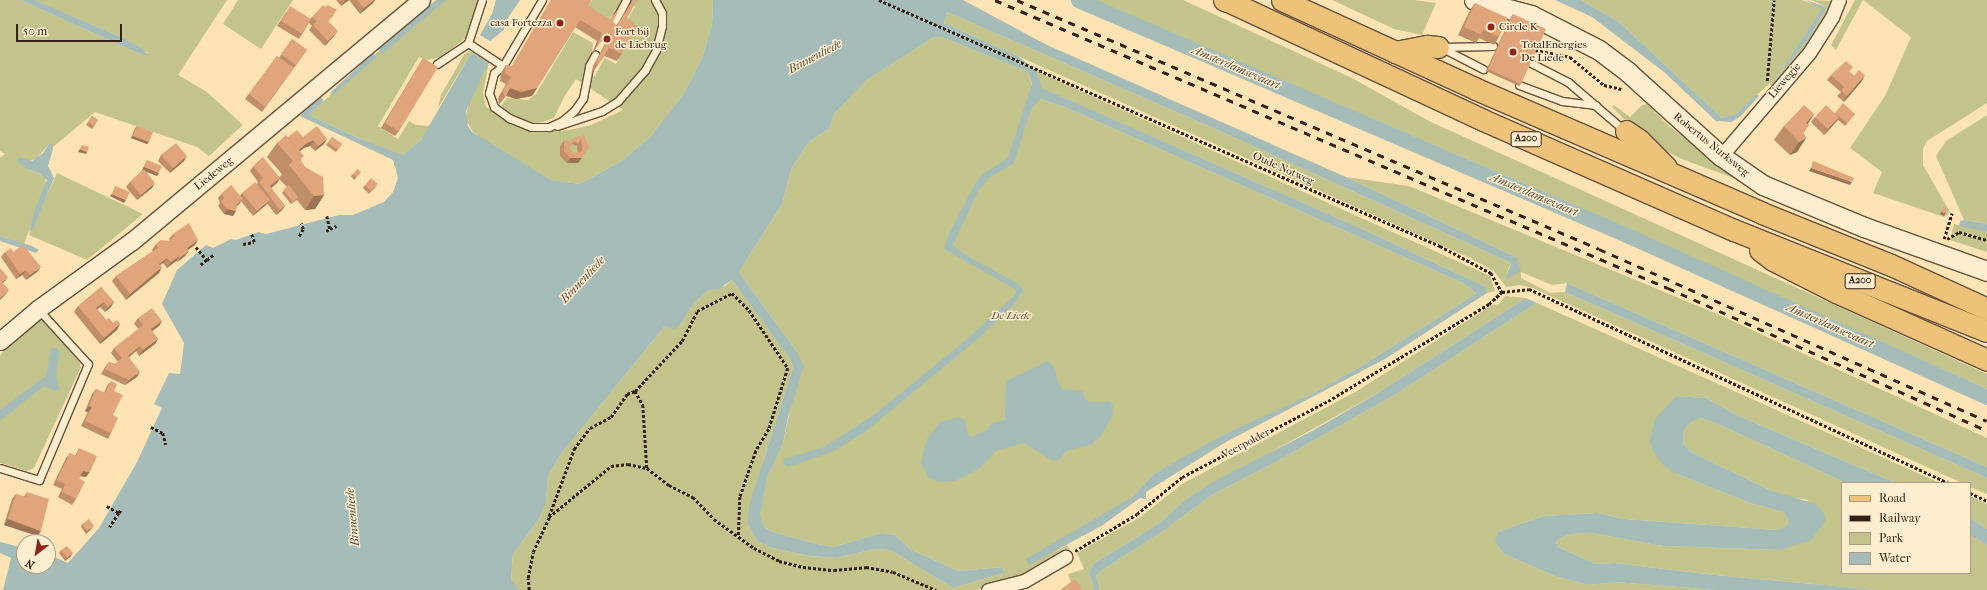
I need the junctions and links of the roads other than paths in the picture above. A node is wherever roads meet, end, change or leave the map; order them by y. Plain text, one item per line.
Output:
1 (421, 0) edge
2 (482, 0) edge
3 (542, 0) edge
4 (626, 0) edge
5 (655, 0) edge
6 (1282, 0) edge
7 (1474, 0) edge
8 (1839, 0) edge
9 (1227, 1) edge
10 (615, 21) edge
11 (468, 43) junction
12 (1493, 46) edge
13 (1438, 47) junction
14 (1395, 52) junction
15 (595, 55) dead end
16 (1529, 62) edge
17 (438, 64) dead end
18 (503, 66) junction
19 (1483, 69) dead end
20 (1518, 85) edge
21 (1597, 106) junction
22 (549, 127) junction
23 (1626, 131) joint
24 (1721, 156) junction
25 (1673, 175) junction
26 (1734, 230) junction
27 (1891, 265) junction
28 (1987, 271) edge
29 (1987, 294) edge
30 (38, 309) junction
31 (1987, 309) edge
32 (1987, 331) edge
33 (0, 341) edge
34 (1987, 360) edge
35 (0, 468) edge
36 (1065, 557) road end
37 (988, 590) edge

1 - 30 street, Liedeweg
2 - 11 lane
3 - 18 lane
4 - 10 lane
5 - 22 lane
6 - 14 main road, A200
7 - 24 main road, Robertus Nurksweg
8 - 24 street, Liewegje
9 - 26 main road, A200
11 - 17 lane
11 - 18 lane
12 - 13 lane
13 - 14 main road
13 - 19 lane
14 - 25 main road, A200
15 - 22 lane
16 - 21 lane, A200
18 - 22 lane
20 - 21 lane
21 - 23 lane, A200
23 - 25 main road, A200
24 - 28 main road, Robertus Nurksweg
25 - 27 main road, A200
26 - 32 main road, A200
26 - 34 main road, A200
27 - 29 main road, A200
27 - 31 main road, A200
30 - 33 street, Liedeweg
30 - 35 lane
36 - 37 street

